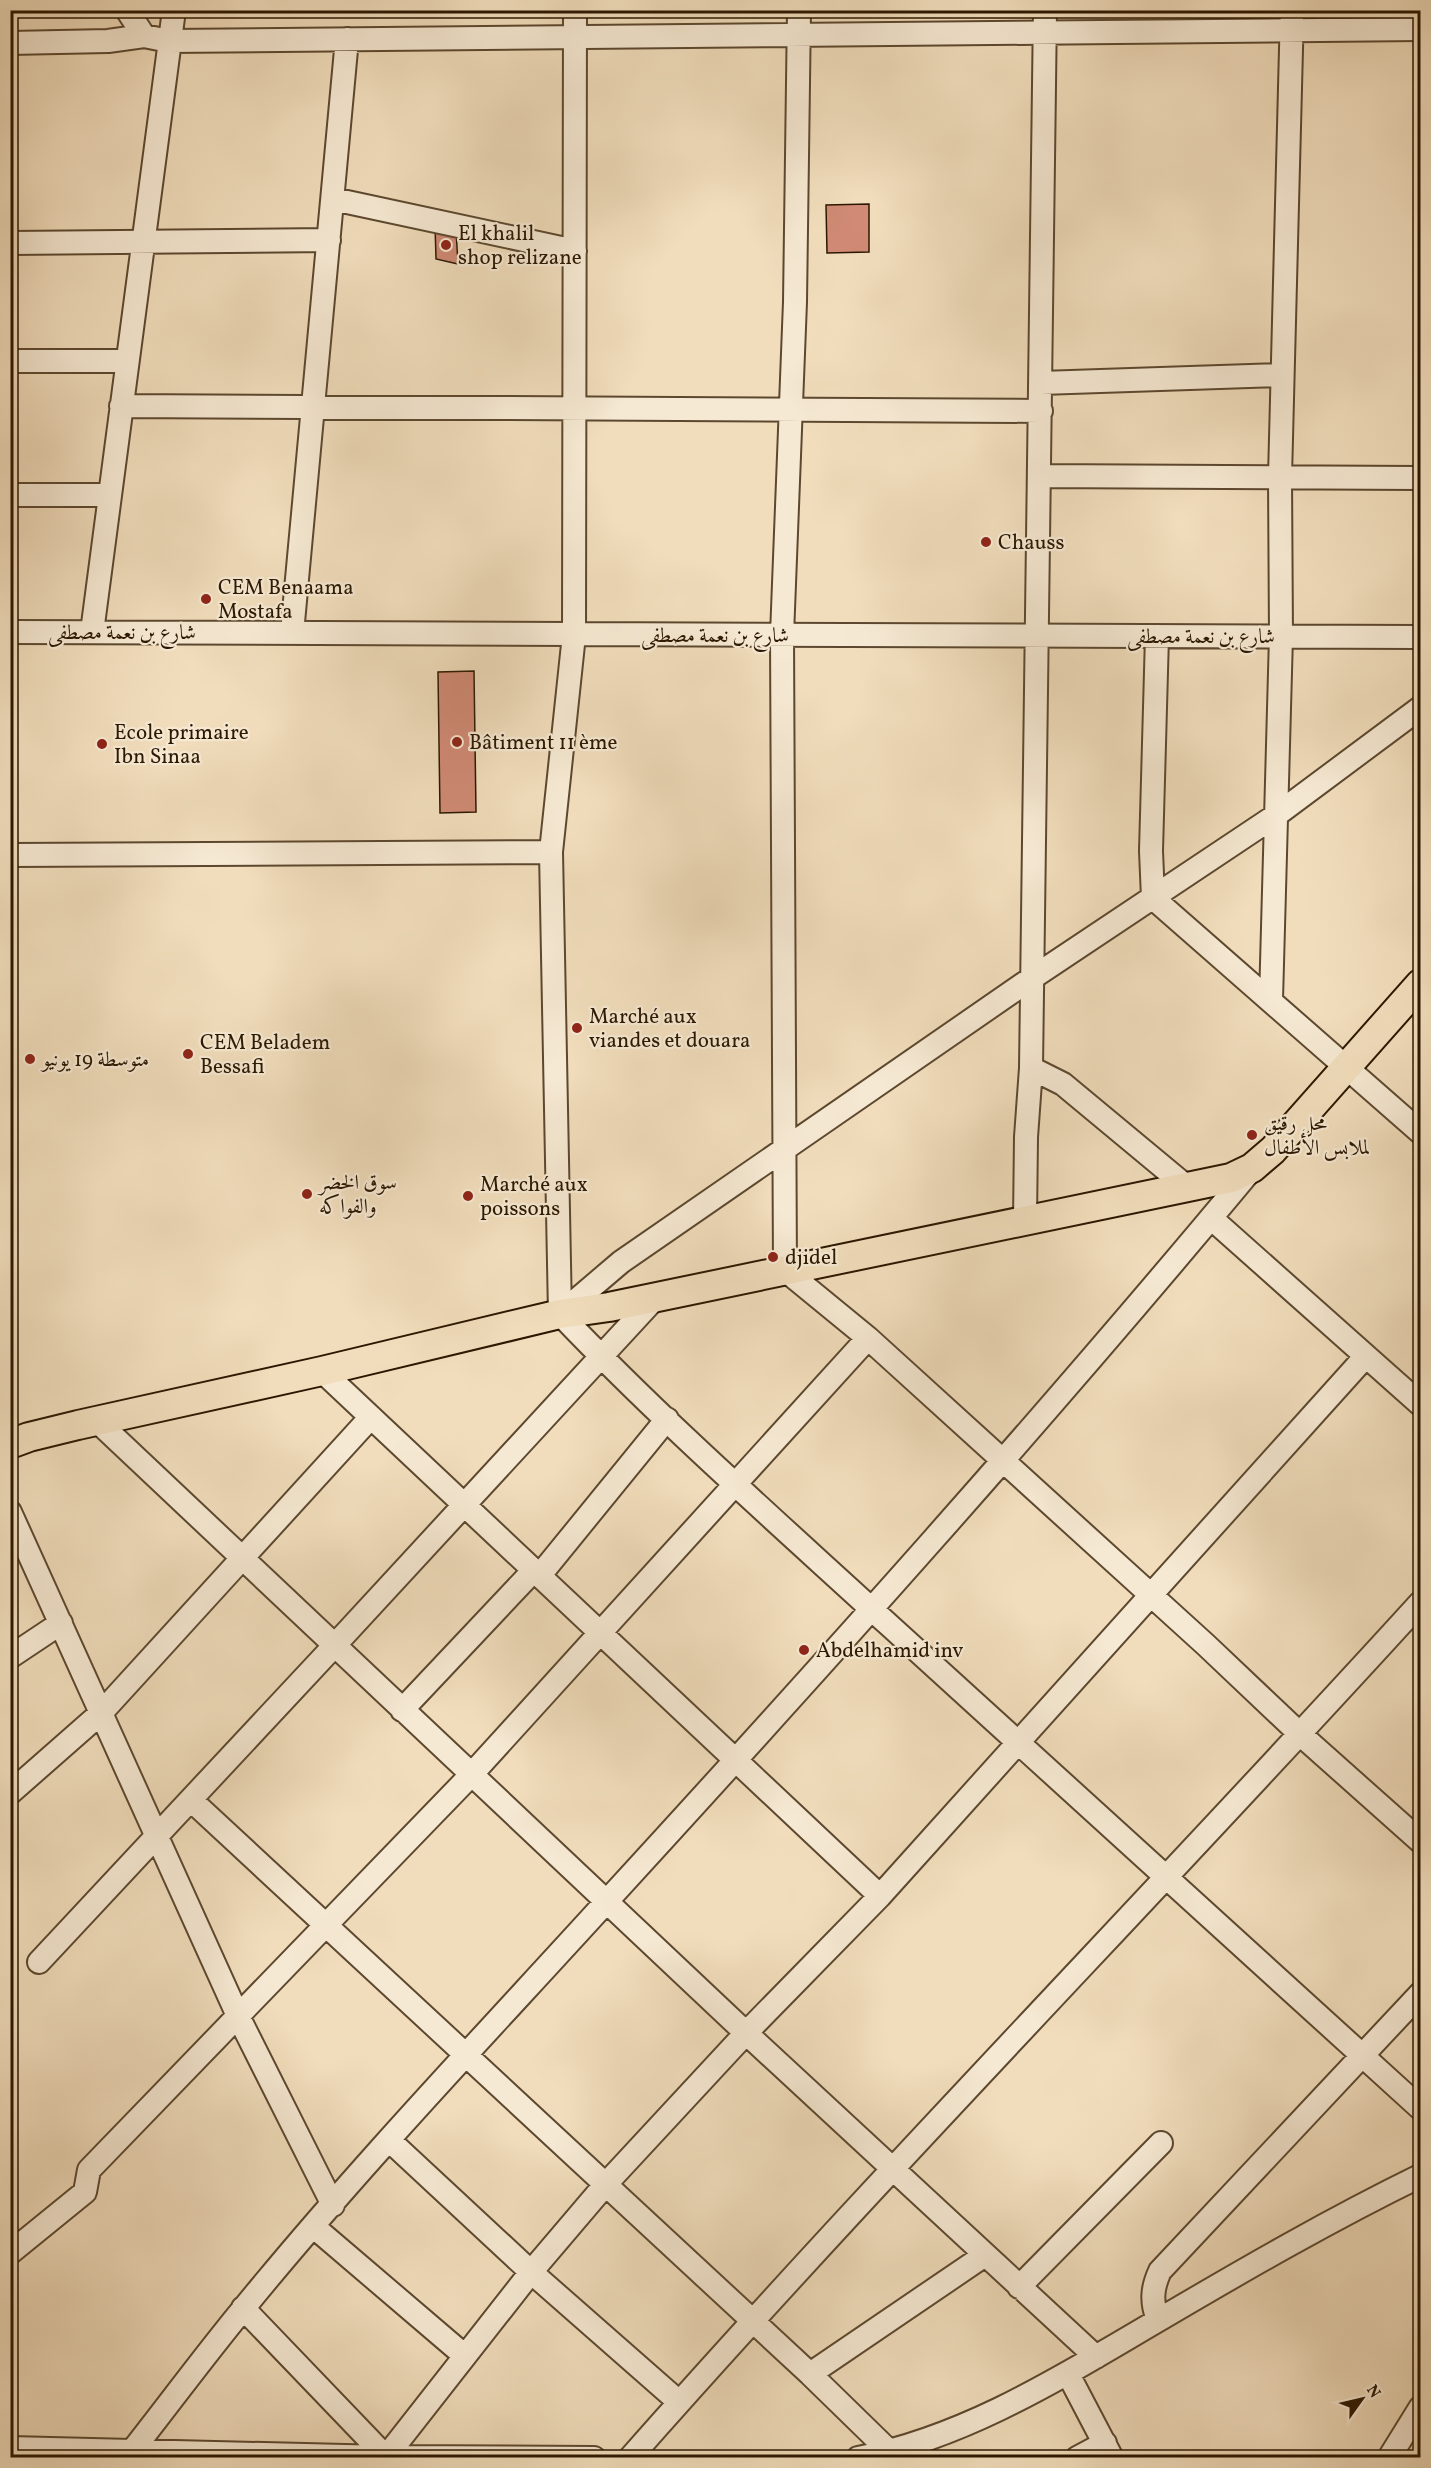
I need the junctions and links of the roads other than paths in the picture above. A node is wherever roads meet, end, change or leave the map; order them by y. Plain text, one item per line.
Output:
1 (128, 10) edge
2 (174, 10) edge
3 (575, 10) edge
4 (799, 10) edge
5 (1291, 20) edge
6 (1045, 21) edge
7 (1420, 29) edge
8 (799, 34) junction
9 (144, 36) junction
10 (575, 37) junction
11 (347, 39) junction
12 (169, 41) junction
13 (10, 43) edge
14 (333, 199) junction
15 (329, 240) junction
16 (143, 241) junction
17 (10, 243) edge
18 (575, 251) junction
19 (127, 361) junction
20 (10, 362) edge
21 (1282, 375) junction
22 (1041, 383) junction
23 (121, 406) junction
24 (313, 407) junction
25 (574, 407) junction
26 (790, 409) junction
27 (1041, 411) junction
28 (1040, 476) junction
29 (1280, 477) junction
30 (1420, 478) edge
31 (10, 495) edge
32 (110, 495) junction
33 (10, 632) edge
34 (92, 632) junction
35 (292, 633) junction
36 (574, 635) junction
37 (782, 635) junction
38 (1036, 636) junction
39 (1157, 636) junction
40 (1281, 636) junction
41 (1420, 637) edge
42 (1420, 708) edge
43 (1275, 816) junction
44 (551, 852) junction
45 (10, 855) edge
46 (1153, 898) junction
47 (1032, 978) junction
48 (1420, 984) edge
49 (1271, 1000) junction
50 (1347, 1066) junction
51 (1031, 1068) junction
52 (1420, 1132) edge
53 (784, 1148) junction
54 (1252, 1168) junction
55 (1187, 1186) junction
56 (1211, 1218) junction
57 (1025, 1220) junction
58 (785, 1270) junction
59 (656, 1297) junction
60 (560, 1314) junction
61 (868, 1338) junction
62 (1366, 1356) junction
63 (601, 1357) junction
64 (322, 1371) junction
65 (1420, 1404) edge
66 (371, 1417) junction
67 (667, 1419) junction
68 (96, 1420) junction
69 (10, 1444) edge
70 (1002, 1460) junction
71 (735, 1483) junction
72 (465, 1505) junction
73 (10, 1512) edge
74 (241, 1559) junction
75 (537, 1573) junction
76 (1152, 1596) junction
77 (1420, 1603) edge
78 (871, 1608) junction
79 (61, 1623) junction
80 (600, 1632) junction
81 (334, 1646) junction
82 (10, 1657) edge
83 (402, 1710) junction
84 (101, 1713) junction
85 (1301, 1735) junction
86 (1017, 1742) junction
87 (735, 1760) junction
88 (471, 1775) junction
89 (10, 1794) edge
90 (191, 1800) junction
91 (1418, 1833) edge
92 (157, 1836) junction
93 (1165, 1879) junction
94 (880, 1896) junction
95 (606, 1902) junction
96 (326, 1926) junction
97 (39, 1962) dead end
98 (1420, 1994) edge
99 (238, 2016) junction
100 (746, 2033) junction
101 (464, 2054) junction
102 (1363, 2057) junction
103 (1420, 2108) edge
104 (389, 2140) junction
105 (1161, 2143) dead end
106 (892, 2169) junction
107 (1420, 2176) edge
108 (606, 2185) junction
109 (333, 2205) junction
110 (314, 2227) junction
111 (10, 2253) edge
112 (985, 2255) junction
113 (531, 2272) junction
114 (1019, 2287) junction
115 (243, 2308) junction
116 (1158, 2320) junction
117 (753, 2321) junction
118 (465, 2356) junction
119 (1096, 2357) junction
120 (810, 2374) junction
121 (1068, 2374) junction
122 (679, 2402) junction
123 (1420, 2408) edge
124 (1411, 2437) edge
125 (10, 2448) edge
126 (1109, 2450) edge
127 (132, 2451) junction
128 (106, 2454) edge
129 (885, 2454) edge
130 (360, 2457) edge
131 (386, 2457) edge
132 (594, 2457) edge
133 (630, 2457) edge
134 (858, 2457) edge
135 (1077, 2457) edge
136 (1389, 2457) edge

1 - 9 street
2 - 12 street
3 - 10 street
4 - 8 street
5 - 6 street
5 - 7 street
5 - 21 street
6 - 8 street
6 - 22 street
8 - 10 street
8 - 26 street
9 - 12 street
9 - 13 street
10 - 11 street
10 - 18 street
11 - 12 street
11 - 14 street
12 - 16 street
14 - 15 street
14 - 18 street
15 - 16 street
15 - 24 street
16 - 17 street
16 - 19 street
18 - 25 street
19 - 20 street
19 - 23 street
21 - 22 street
21 - 29 street
22 - 27 street
23 - 24 street
23 - 32 street
24 - 25 street
24 - 35 street
25 - 26 street
25 - 36 street
26 - 27 street
26 - 37 street
27 - 28 street
28 - 29 street
28 - 38 street
29 - 30 street
29 - 40 street
31 - 32 street
32 - 34 street
33 - 34 street, شارع بن نعمة مصطفى
34 - 35 street, شارع بن نعمة مصطفى
35 - 36 street, شارع بن نعمة مصطفى
36 - 37 street, شارع بن نعمة مصطفى
36 - 44 street
37 - 38 street, شارع بن نعمة مصطفى
37 - 53 street
38 - 39 street, شارع بن نعمة مصطفى
38 - 47 street
39 - 40 street, شارع بن نعمة مصطفى
39 - 46 street
40 - 41 street, شارع بن نعمة مصطفى
40 - 43 street
42 - 43 street
43 - 46 street
43 - 49 street
44 - 45 street
44 - 60 street
46 - 47 street
46 - 49 street
47 - 51 street
47 - 53 street
48 - 50 main road
49 - 50 street
50 - 52 street
50 - 54 main road
51 - 55 street
51 - 57 street
53 - 58 street
53 - 60 street
54 - 55 main road
54 - 56 street
55 - 57 main road
56 - 62 street
56 - 70 street
57 - 58 main road
58 - 59 main road
58 - 61 street
59 - 60 main road
59 - 63 street
60 - 63 street
60 - 64 main road
61 - 70 street
61 - 71 street
62 - 65 street
62 - 76 street
63 - 67 street
63 - 72 street
64 - 66 street
64 - 68 main road
66 - 72 street
66 - 74 street
67 - 71 street
67 - 75 street
68 - 69 main road
68 - 74 street
70 - 76 street
70 - 78 street
71 - 78 street
71 - 80 street
72 - 75 street
72 - 81 street
73 - 79 street
74 - 81 street
74 - 84 street
75 - 80 street
75 - 83 street
76 - 85 street
76 - 86 street
77 - 85 street
78 - 86 street
78 - 87 street
79 - 82 street
79 - 84 street
80 - 87 street
80 - 88 street
81 - 83 street
81 - 90 street
83 - 88 street
84 - 89 street
84 - 92 street
85 - 91 street
85 - 93 street
86 - 93 street
86 - 94 street
87 - 94 street
87 - 95 street
88 - 95 street
88 - 96 street
90 - 92 street
90 - 96 street
92 - 97 street
92 - 99 street
93 - 102 street
93 - 106 street
94 - 100 street
95 - 100 street
95 - 101 street
96 - 99 street
96 - 101 street
98 - 102 street
99 - 109 street
99 - 111 street
100 - 106 street
100 - 108 street
101 - 104 street
101 - 108 street
102 - 103 street
102 - 116 street
104 - 109 street
104 - 113 street
105 - 114 street
106 - 112 street
106 - 117 street
107 - 116 street
108 - 113 street
108 - 117 street
109 - 110 street
110 - 115 street
110 - 118 street
112 - 114 street
112 - 120 street
113 - 118 street
113 - 122 street
114 - 119 street
115 - 127 street
115 - 131 street
116 - 119 street
117 - 120 street
117 - 122 street
118 - 131 street
119 - 121 street
120 - 129 street
121 - 126 street
121 - 129 street
122 - 133 street
123 - 124 street
124 - 136 street
125 - 128 street
126 - 135 street
127 - 128 street
127 - 130 street
129 - 134 street
130 - 131 street
131 - 132 street

